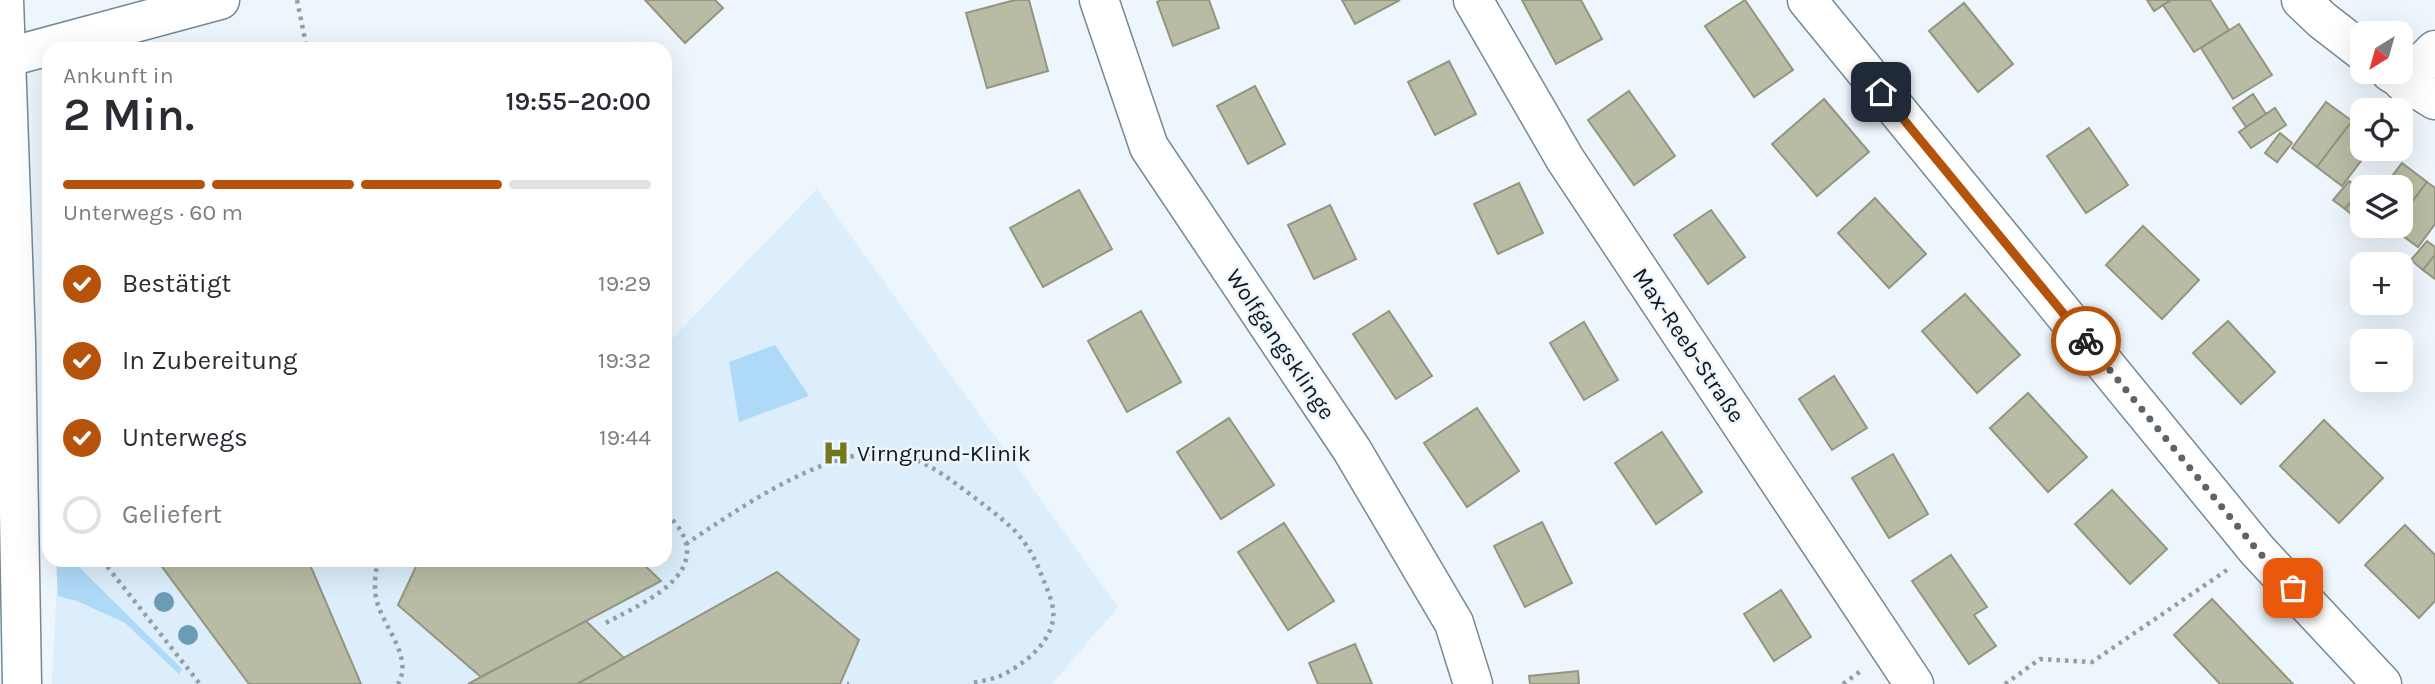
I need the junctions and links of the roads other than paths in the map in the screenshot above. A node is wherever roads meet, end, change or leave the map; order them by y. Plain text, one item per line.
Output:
1 (4, 0) edge
2 (219, 0) edge
3 (1099, 0) edge
4 (1473, 0) edge
5 (1807, 0) edge
6 (2301, 0) edge
7 (64, 42) edge
8 (2350, 42) edge
9 (42, 48) edge
10 (2435, 50) edge
11 (5, 58) junction
12 (2413, 79) edge
13 (6, 271) edge
14 (22, 684) edge
15 (1473, 684) edge
16 (1914, 684) edge
17 (2382, 684) edge

1 - 11 street
2 - 7 street
3 - 15 street, Wolfgangsklinge
4 - 16 street, Max-Reeb-Straße
5 - 17 street
6 - 8 street
9 - 11 street
10 - 12 street
11 - 13 street
13 - 14 street

